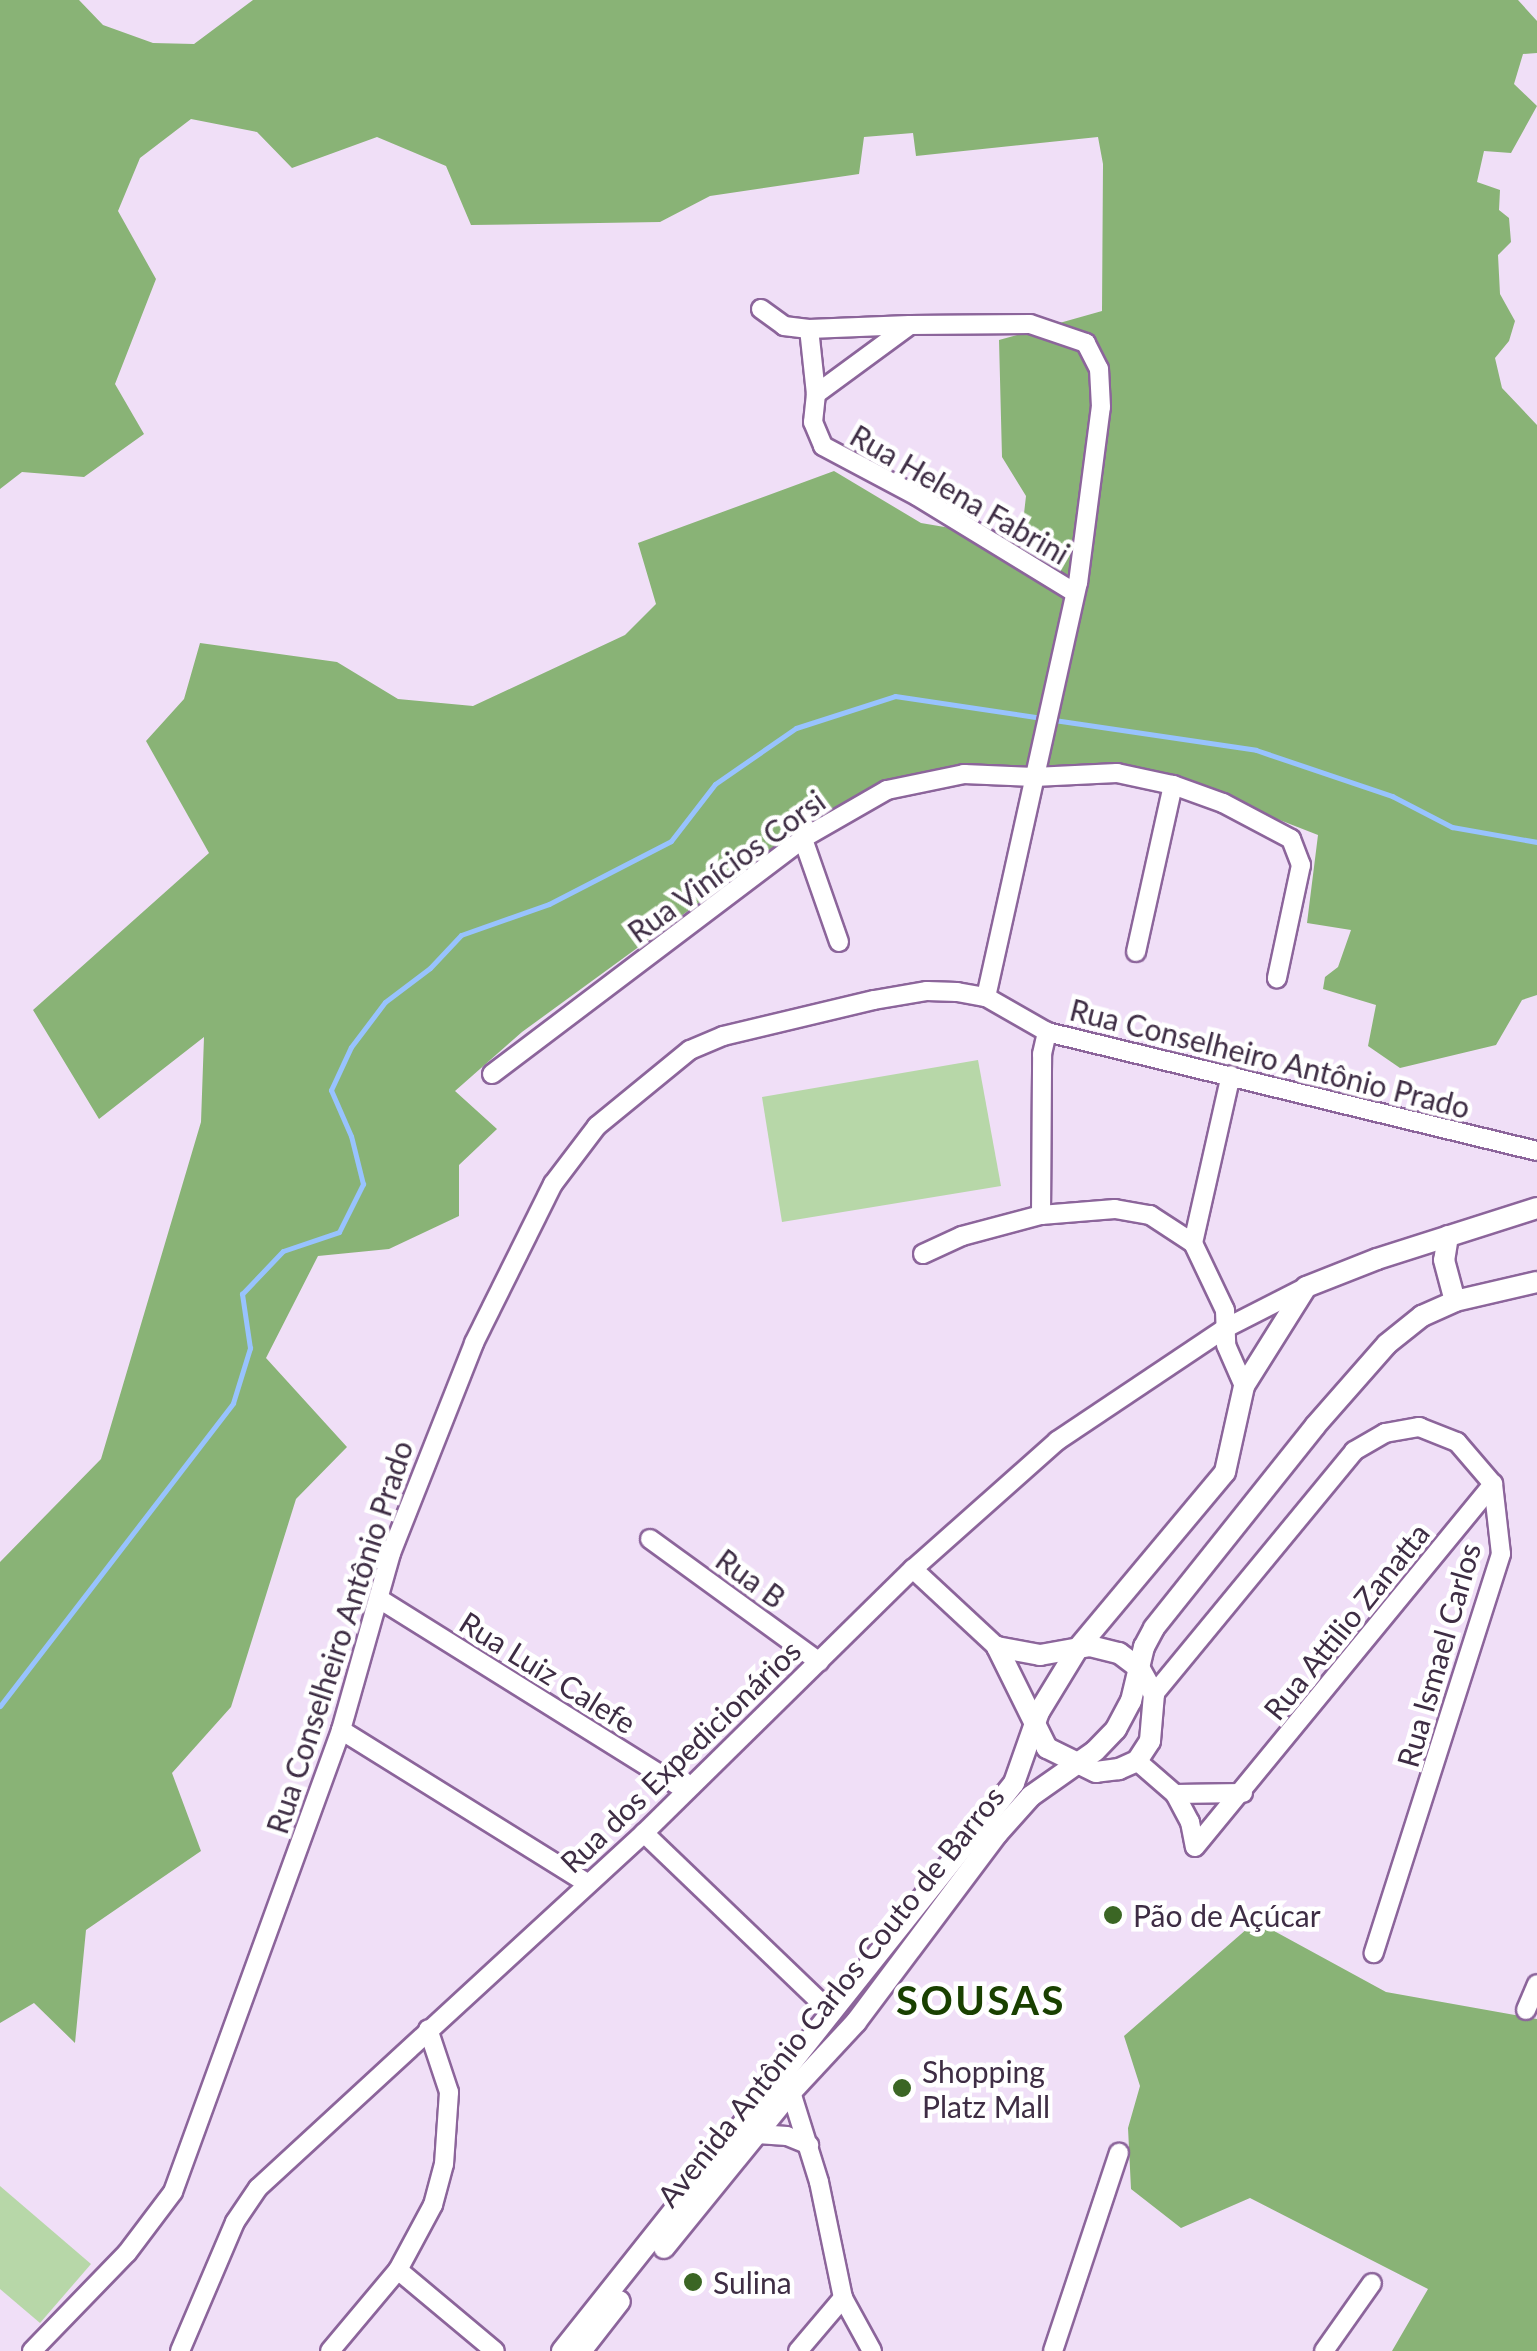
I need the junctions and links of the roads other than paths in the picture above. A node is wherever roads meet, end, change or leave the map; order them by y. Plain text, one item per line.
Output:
1 (761, 309) dead end
2 (910, 325) junction
3 (810, 329) junction
4 (816, 394) junction
5 (1076, 593) junction
6 (1034, 777) junction
7 (1173, 785) junction
8 (803, 839) junction
9 (838, 942) dead end
10 (1136, 952) dead end
11 (1277, 978) dead end
12 (986, 997) junction
13 (1047, 1032) junction
14 (492, 1074) dead end
15 (1231, 1076) junction
16 (1537, 1151) edge
17 (1537, 1208) edge
18 (1041, 1216) junction
19 (1448, 1236) junction
20 (1193, 1244) junction
21 (923, 1254) dead end
22 (1537, 1282) edge
23 (1306, 1287) junction
24 (1456, 1301) junction
25 (1226, 1328) junction
26 (1244, 1386) junction
27 (1493, 1484) junction
28 (650, 1539) dead end
29 (913, 1569) junction
30 (381, 1600) junction
31 (997, 1647) junction
32 (1078, 1648) junction
33 (818, 1662) junction
34 (1140, 1669) junction
35 (1154, 1694) junction
36 (341, 1730) junction
37 (1035, 1731) junction
38 (1136, 1761) junction
39 (1073, 1764) junction
40 (685, 1790) junction
41 (1243, 1793) junction
42 (1175, 1794) junction
43 (644, 1834) junction
44 (586, 1883) junction
45 (1374, 1953) dead end
46 (1537, 1984) edge
47 (1526, 2010) dead end
48 (832, 2013) junction
49 (428, 2029) junction
50 (791, 2092) junction
51 (757, 2134) junction
52 (809, 2145) junction
53 (1118, 2153) dead end
54 (398, 2270) junction
55 (1372, 2284) dead end
56 (843, 2298) junction
57 (32, 2351) edge
58 (180, 2351) edge
59 (330, 2351) edge
60 (496, 2351) edge
61 (562, 2351) edge
62 (581, 2351) edge
63 (798, 2351) edge
64 (872, 2351) edge
65 (1053, 2351) edge
66 (1324, 2351) edge

1 - 3 street
2 - 3 street
2 - 4 street
2 - 5 street, Rua Helena Fabrini
3 - 4 street
4 - 5 street, Rua Helena Fabrini
5 - 6 street
6 - 7 street, Rua Vinícios Corsi
6 - 8 street, Rua Vinícios Corsi
6 - 12 street
7 - 10 street
7 - 11 street, Rua Vinícios Corsi
8 - 9 street
8 - 14 street, Rua Vinícios Corsi
12 - 13 street, Rua Conselheiro Antônio Prado
12 - 30 street, Rua Conselheiro Antônio Prado
13 - 15 street, Rua Conselheiro Antônio Prado
13 - 18 street
15 - 16 street, Rua Conselheiro Antônio Prado
15 - 20 street
17 - 19 main road
18 - 20 street
18 - 21 street
19 - 23 main road
19 - 24 main road
20 - 25 street
22 - 24 main road, Avenida Antônio Carlos Couto de Barros
23 - 25 street, Rua dos Expedicionários
23 - 26 main road, Avenida Antônio Carlos Couto de Barros
24 - 34 main road, Avenida Antônio Carlos Couto de Barros
25 - 26 street
25 - 29 street, Rua dos Expedicionários
26 - 32 main road, Avenida Antônio Carlos Couto de Barros
27 - 35 street
27 - 41 street, Rua Attilio Zanatta
27 - 45 street, Rua Ismael Carlos
28 - 33 street, Rua B
29 - 31 street
29 - 33 street, Rua dos Expedicionários
30 - 36 street, Rua Conselheiro Antônio Prado
30 - 40 street, Rua Luiz Calefe
31 - 32 main road
31 - 37 main road
32 - 34 main road
32 - 37 main road, Avenida Antônio Carlos Couto de Barros
33 - 40 street, Rua dos Expedicionários
34 - 35 main road
34 - 39 main road, Avenida Antônio Carlos Couto de Barros
35 - 38 main road
36 - 44 street
36 - 57 street, Rua Conselheiro Antônio Prado
37 - 39 main road
37 - 48 main road, Avenida Antônio Carlos Couto de Barros
38 - 39 main road
38 - 42 street
39 - 50 main road, Avenida Antônio Carlos Couto de Barros
40 - 43 street, Rua dos Expedicionários
41 - 42 street
41 - 42 street, Rua Attilio Zanatta
43 - 44 street, Rua dos Expedicionários
43 - 48 street
44 - 49 street, Rua dos Expedicionários
46 - 47 street
48 - 61 main road, Avenida Antônio Carlos Couto de Barros
49 - 54 street
49 - 58 street, Rua dos Expedicionários
50 - 51 main road, Avenida Antônio Carlos Couto de Barros
50 - 52 street
51 - 52 street
51 - 62 main road, Avenida Antônio Carlos Couto de Barros
52 - 56 street
53 - 65 street
54 - 59 street
54 - 60 street
55 - 66 street
56 - 63 street
56 - 64 street

